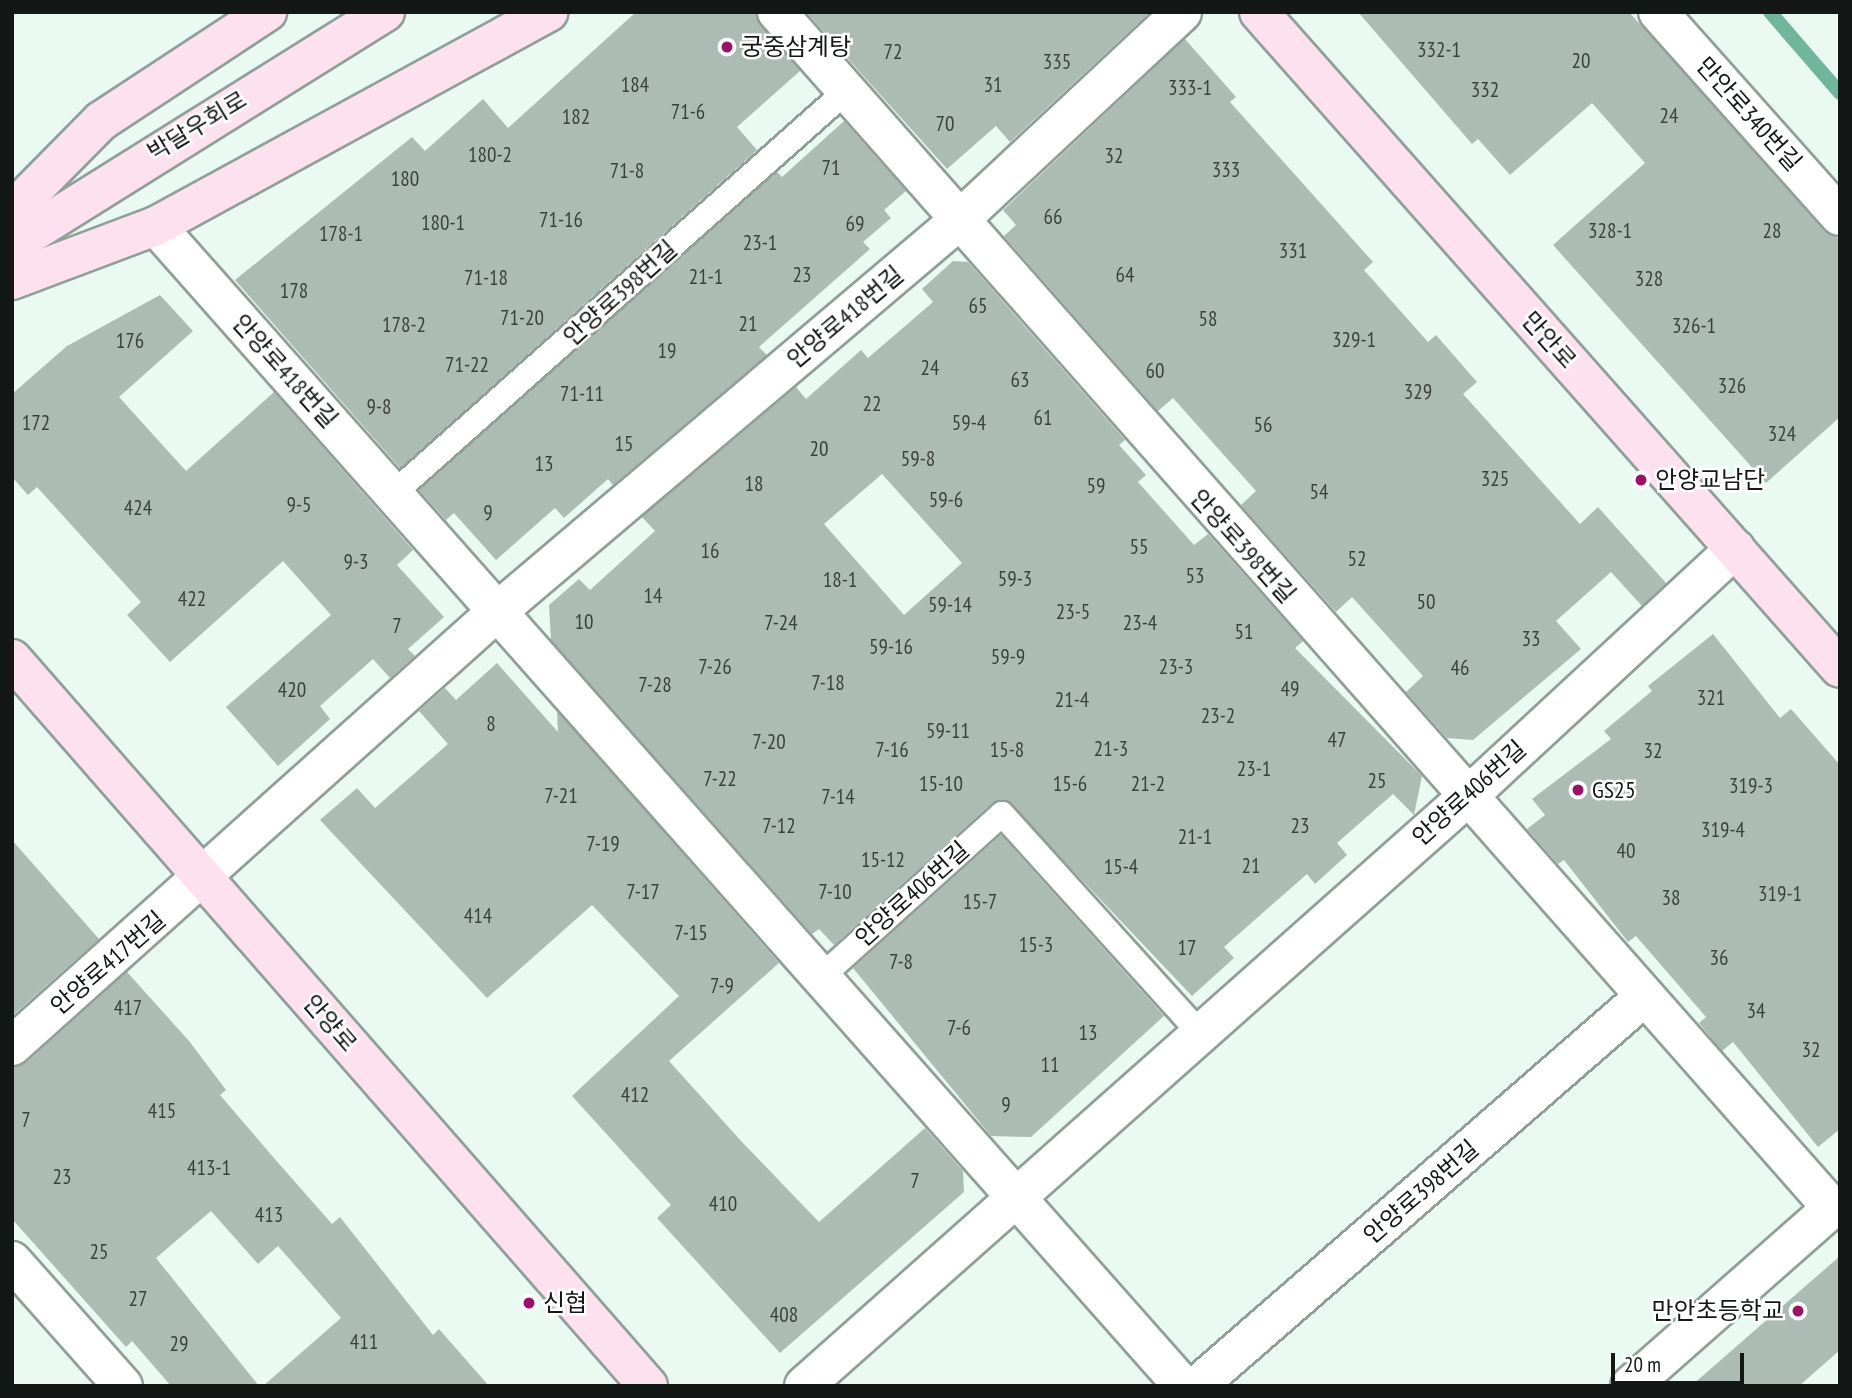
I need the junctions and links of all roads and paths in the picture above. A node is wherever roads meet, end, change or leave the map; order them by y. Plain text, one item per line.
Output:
1 (267, 12) edge
2 (385, 12) edge
3 (548, 12) edge
4 (777, 12) edge
5 (1182, 12) edge
6 (1259, 12) edge
7 (1658, 12) edge
8 (845, 92) junction
9 (12, 211) edge
10 (1840, 216) edge
11 (956, 223) junction
12 (156, 226) junction
13 (12, 245) edge
14 (12, 280) edge
15 (394, 493) junction
16 (1735, 549) junction
17 (499, 611) junction
18 (12, 659) edge
19 (1840, 668) edge
20 (1466, 797) junction
21 (205, 880) junction
22 (822, 976) junction
23 (1644, 997) junction
24 (1200, 1033) junction
25 (12, 1046) edge
26 (1016, 1195) junction
27 (1836, 1204) edge
28 (12, 1261) edge
29 (122, 1386) edge
30 (648, 1386) edge
31 (804, 1386) edge
32 (1183, 1386) edge
33 (1197, 1386) edge
34 (1630, 1386) edge

1 - 9 street
2 - 13 street, 박달우회로
3 - 12 street
4 - 8 street, 안양로398번길
5 - 11 street, 안양로418번길
6 - 16 street, 만안로
7 - 10 street, 만안로340번길
8 - 11 street, 안양로398번길
8 - 15 lane, 안양로398번길
11 - 17 street, 안양로418번길
11 - 20 street, 안양로398번길
12 - 14 street
12 - 15 street, 안양로418번길
15 - 17 street, 안양로418번길
16 - 19 street, 만안로
16 - 20 street, 안양로406번길
17 - 21 street, 안양로418번길
17 - 22 street
18 - 21 street, 안양로
20 - 23 street, 안양로398번길
20 - 24 street, 안양로406번길
21 - 25 street, 안양로417번길
21 - 30 street, 안양로
22 - 24 lane, 안양로406번길
22 - 26 street
23 - 27 street, 안양로398번길
23 - 33 street, 안양로398번길
24 - 26 street, 안양로406번길
26 - 31 street, 안양로406번길
26 - 32 street
27 - 34 street, 안양로398번길
28 - 29 street

